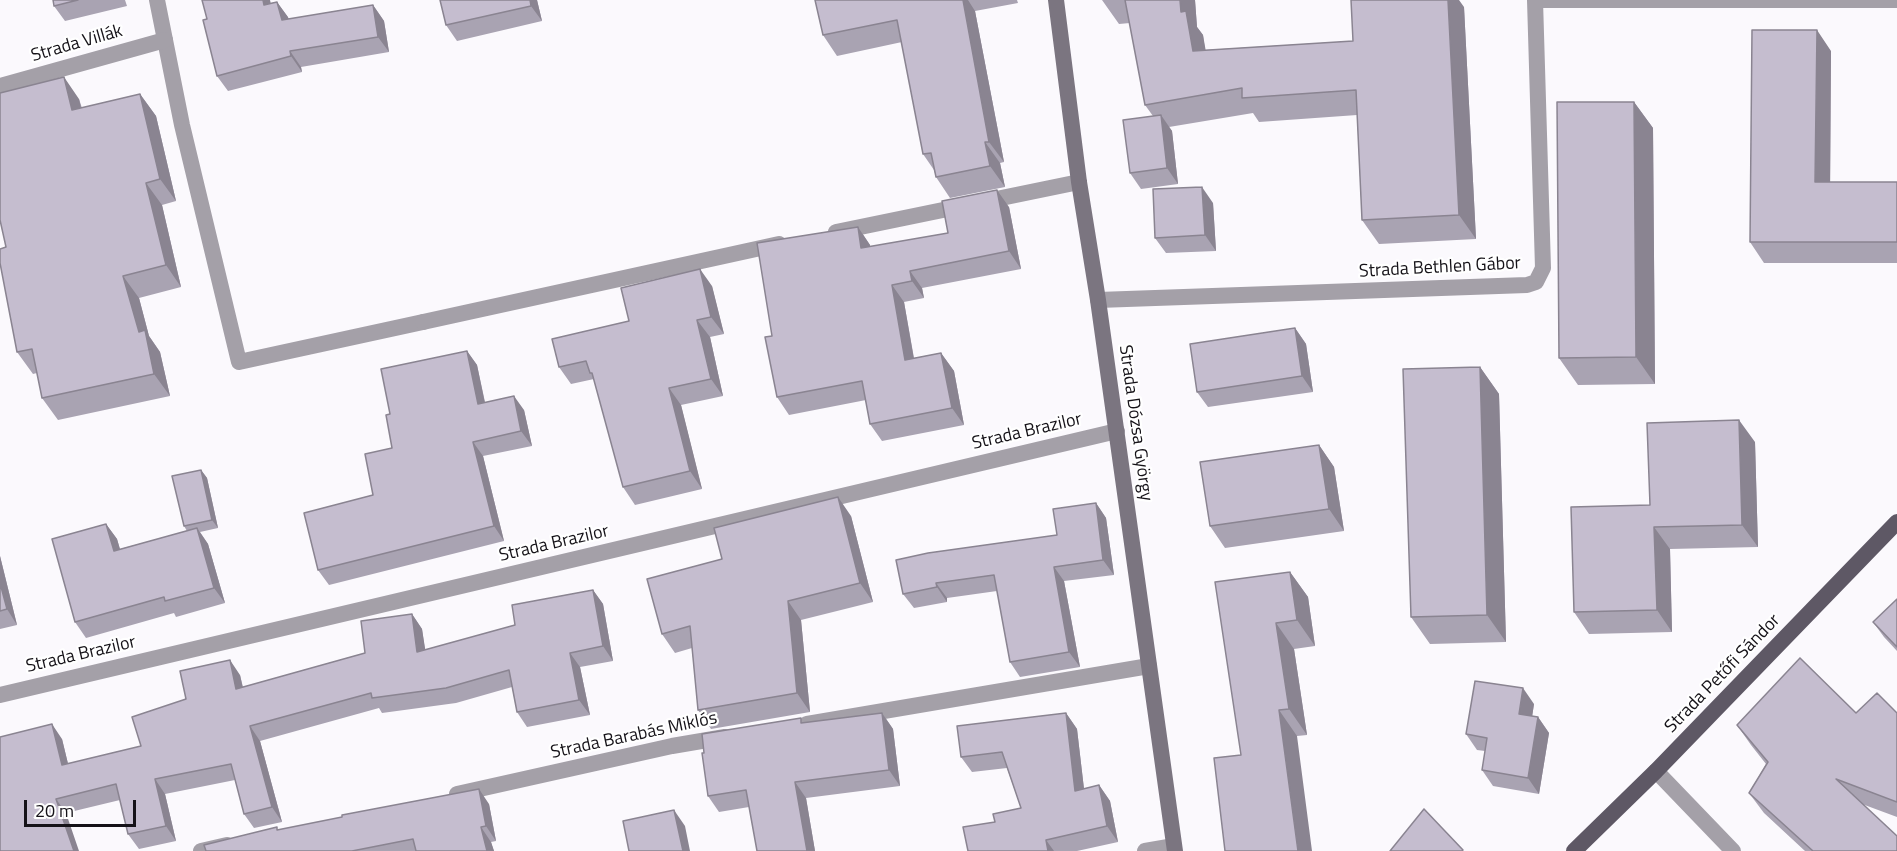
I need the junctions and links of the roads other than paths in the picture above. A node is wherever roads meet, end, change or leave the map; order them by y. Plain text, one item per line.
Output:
1 (157, 0) edge
2 (1056, 0) edge
3 (1535, 0) edge
4 (1897, 0) edge
5 (165, 40) junction
6 (0, 86) edge
7 (1079, 182) junction
8 (825, 234) edge
9 (791, 241) edge
10 (1098, 300) junction
11 (1117, 431) junction
12 (1897, 522) edge
13 (1149, 666) junction
14 (0, 695) edge
15 (788, 727) edge
16 (742, 735) edge
17 (1656, 771) junction
18 (442, 797) edge
19 (247, 841) edge
20 (1175, 849) edge
21 (201, 851) edge
22 (1145, 851) edge
23 (1574, 851) edge
24 (1733, 851) edge

1 - 5 street
2 - 7 main road, Strada Dózsa György
3 - 4 street
3 - 10 street, Strada Bethlen Gábor
5 - 6 street, Strada Villák
5 - 9 street
7 - 8 street
7 - 10 main road, Strada Dózsa György
10 - 11 main road, Strada Dózsa György
11 - 13 main road, Strada Dózsa György
11 - 14 street, Strada Brazilor
12 - 17 main road, Strada Petőfi Sándor
13 - 15 street
13 - 20 main road, Strada Dózsa György
16 - 18 street, Strada Barabás Miklós
17 - 23 main road, Strada Petőfi Sándor
17 - 24 street
19 - 21 street
20 - 22 street

